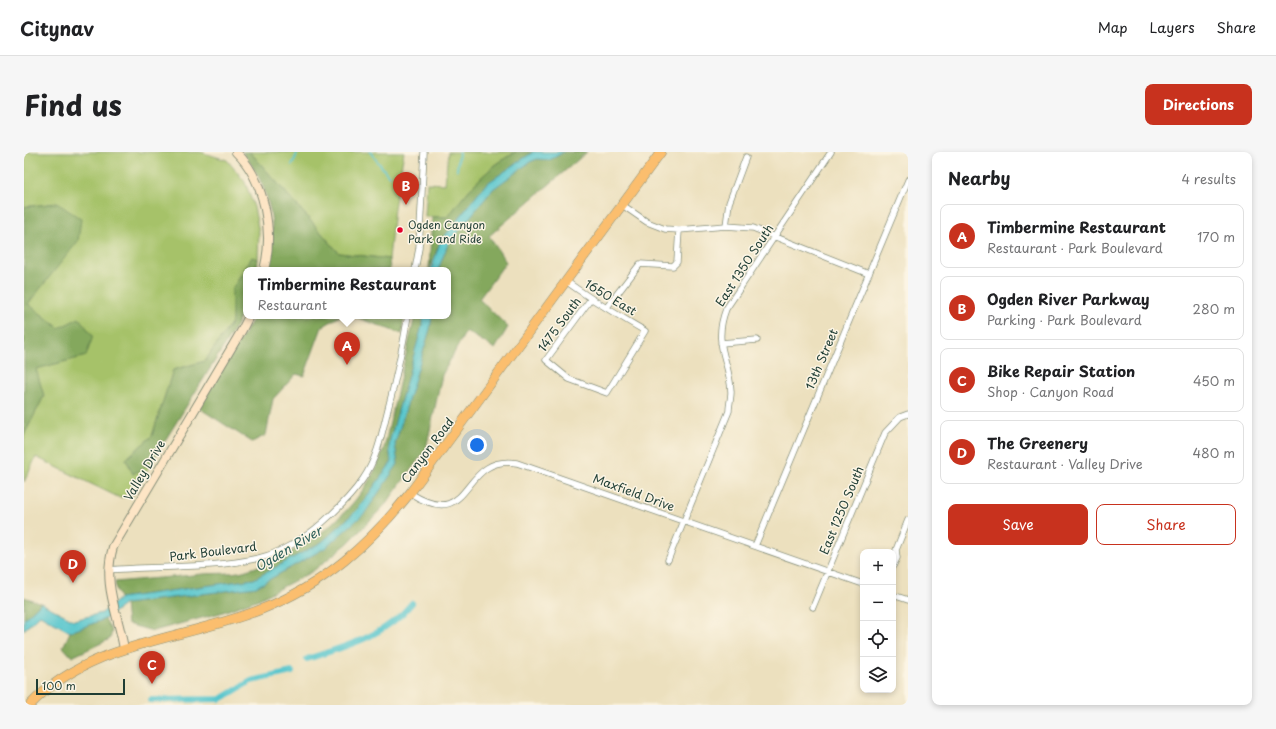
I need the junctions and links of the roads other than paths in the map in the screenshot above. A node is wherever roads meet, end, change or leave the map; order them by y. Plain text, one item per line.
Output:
1 (236, 152) edge
2 (424, 152) edge
3 (661, 152) edge
4 (831, 152) edge
5 (746, 157) dead end
6 (908, 180) edge
7 (621, 204) junction
8 (726, 226) junction
9 (679, 230) junction
10 (776, 237) junction
11 (265, 267) edge
12 (416, 267) edge
13 (869, 274) junction
14 (566, 281) junction
15 (590, 300) junction
16 (607, 308) junction
17 (248, 319) edge
18 (407, 319) edge
19 (757, 340) dead end
20 (720, 343) junction
21 (607, 393) joint
22 (908, 414) edge
23 (410, 493) junction
24 (908, 520) edge
25 (684, 521) junction
26 (755, 546) junction
27 (896, 550) edge
28 (896, 550) edge
29 (668, 560) dead end
30 (896, 560) edge
31 (108, 570) junction
32 (827, 571) junction
33 (860, 583) edge
34 (896, 596) edge
35 (908, 600) edge
36 (813, 607) dead end
37 (124, 649) junction
38 (30, 705) edge

1 - 11 street
2 - 12 street
3 - 7 main road, Canyon Road
4 - 10 street, East 1350 South
5 - 8 street
6 - 13 street, 13th Street
7 - 9 street
7 - 14 main road, Canyon Road
8 - 9 street
8 - 10 street
9 - 16 street
10 - 13 street
10 - 20 street, East 1350 South
13 - 26 street, 13th Street
14 - 15 street, 1650 East
14 - 23 main road, Canyon Road
15 - 16 street, 1650 East
15 - 21 street, 1475 South
16 - 21 street, 1650 East
17 - 31 street, Valley Drive
18 - 31 street, Park Boulevard
19 - 20 street
20 - 25 street, East 1350 South
22 - 32 street, East 1250 South
23 - 25 street, Maxfield Drive
23 - 37 main road, Canyon Road
24 - 28 street
25 - 26 street, Maxfield Drive
25 - 29 street, East 1350 South
26 - 32 street, Maxfield Drive
27 - 30 street
31 - 37 street, Valley Drive
32 - 33 street, Maxfield Drive
32 - 36 street, East 1250 South
34 - 35 street
37 - 38 main road, Canyon Road

